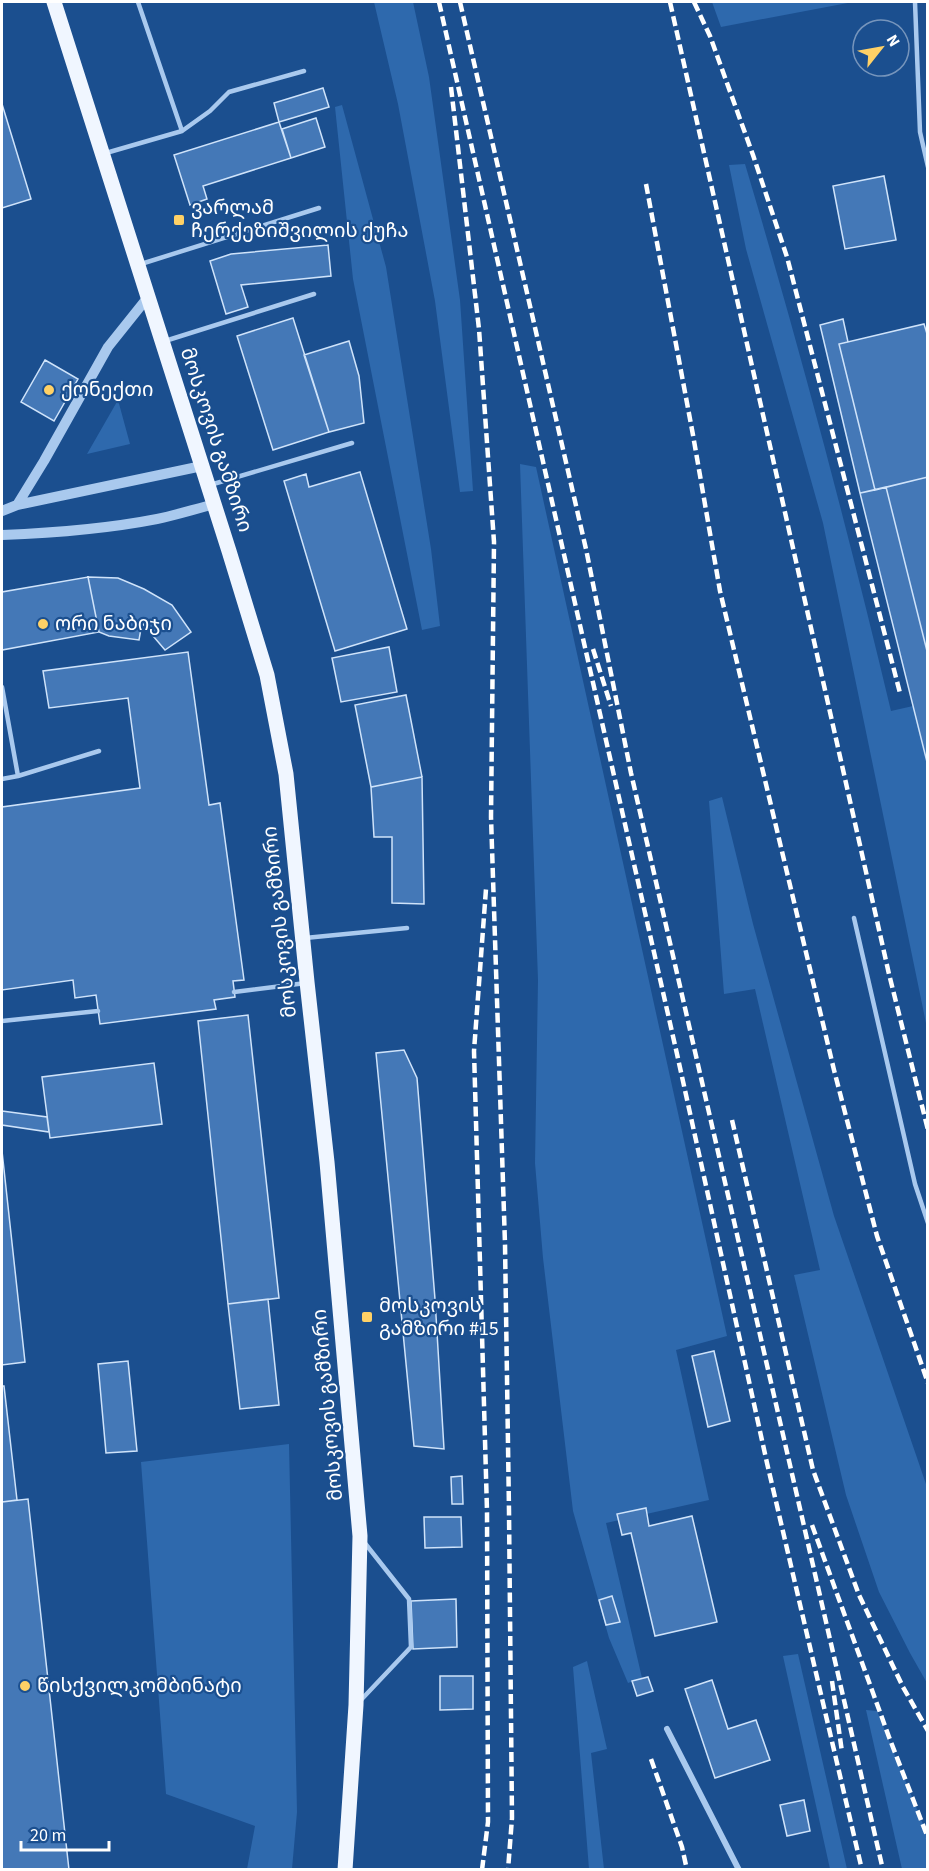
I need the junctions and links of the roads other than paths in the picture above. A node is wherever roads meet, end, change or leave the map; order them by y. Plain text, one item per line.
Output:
1 (54, 2) edge
2 (138, 2) edge
3 (146, 2) edge
4 (915, 2) edge
5 (304, 71) dead end
6 (182, 131) junction
7 (103, 154) junction
8 (927, 167) edge
9 (319, 208) dead end
10 (138, 265) junction
11 (314, 294) dead end
12 (148, 297) junction
13 (163, 342) junction
14 (352, 443) dead end
15 (202, 466) junction
16 (208, 486) junction
17 (215, 504) junction
18 (17, 505) junction
19 (2, 511) edge
20 (2, 535) edge
21 (2, 687) edge
22 (99, 751) dead end
23 (18, 776) junction
24 (2, 779) edge
25 (854, 918) dead end
26 (407, 928) dead end
27 (303, 938) junction
28 (307, 982) junction
29 (234, 992) dead end
30 (98, 1011) dead end
31 (2, 1021) edge
32 (927, 1223) edge
33 (360, 1536) junction
34 (356, 1705) junction
35 (667, 1729) dead end
36 (345, 1869) edge
37 (739, 1869) edge

1 - 7 main road, მოსკოვის გამზირი
2 - 3 lane
2 - 6 lane
4 - 8 lane
5 - 6 lane
6 - 7 lane
7 - 10 main road, მოსკოვის გამზირი
9 - 10 lane
10 - 12 main road, მოსკოვის გამზირი
11 - 13 lane
12 - 13 main road, მოსკოვის გამზირი
12 - 18 street
13 - 15 main road, მოსკოვის გამზირი
14 - 16 lane
15 - 16 main road, მოსკოვის გამზირი
15 - 18 street
16 - 17 main road, მოსკოვის გამზირი
17 - 20 street
17 - 27 main road, მოსკოვის გამზირი
18 - 19 street
21 - 23 lane
22 - 23 lane
23 - 24 lane
25 - 32 lane
26 - 27 lane
27 - 28 main road, მოსკოვის გამზირი
28 - 29 lane
28 - 33 main road, მოსკოვის გამზირი
30 - 31 lane
33 - 34 main road, მოსკოვის გამზირი
33 - 34 lane
34 - 36 main road, მოსკოვის გამზირი
35 - 37 street

